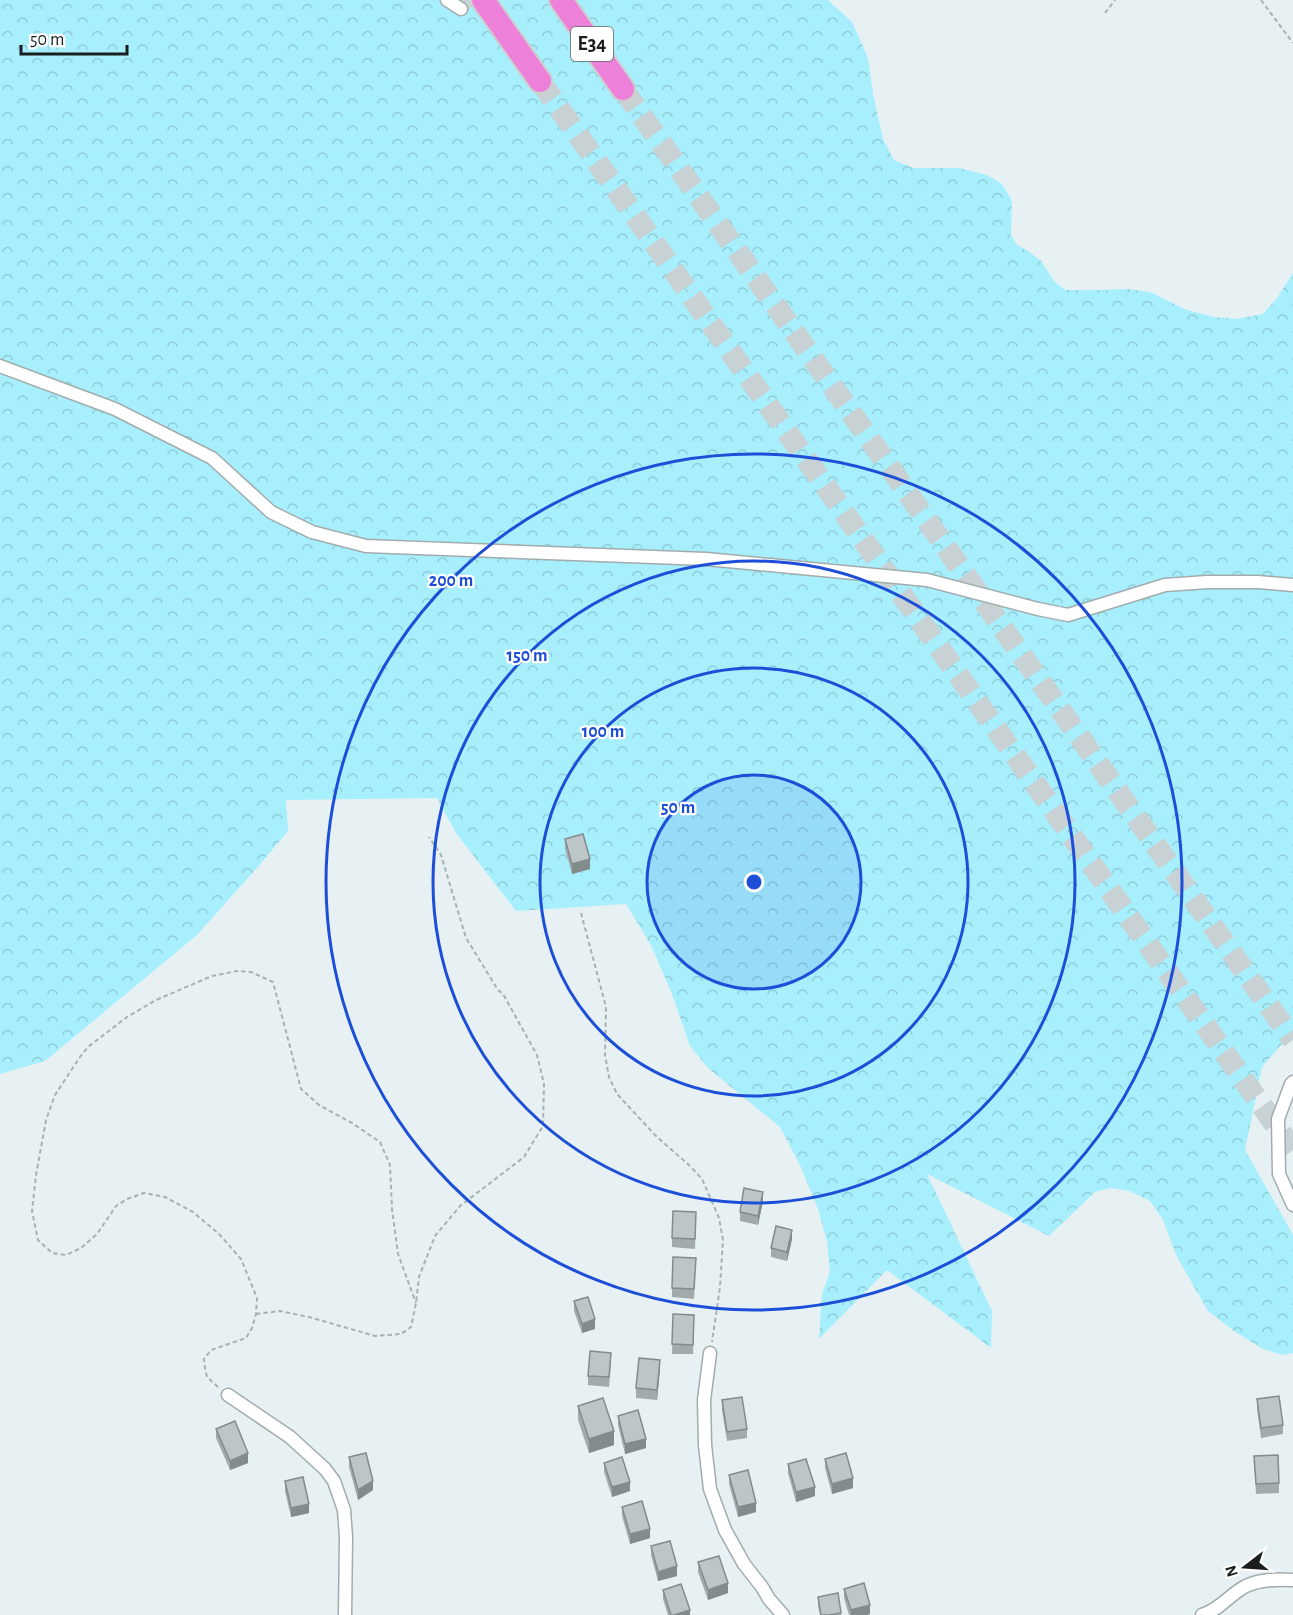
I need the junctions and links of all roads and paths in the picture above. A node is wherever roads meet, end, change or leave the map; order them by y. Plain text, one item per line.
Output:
1 (447, 0) edge
2 (483, 0) edge
3 (561, 0) edge
4 (1115, 0) edge
5 (1261, 0) edge
6 (460, 9) dead end
7 (1106, 13) dead end
8 (1293, 43) edge
9 (540, 81) tunnel mouth
10 (623, 89) tunnel mouth
11 (0, 366) edge
12 (1293, 585) edge
13 (429, 837) dead end
14 (581, 913) dead end
15 (1293, 1082) edge
16 (1293, 1205) edge
17 (416, 1303) junction
18 (256, 1314) junction
19 (710, 1353) joint
20 (228, 1395) joint
21 (1293, 1581) edge
22 (345, 1615) edge
23 (783, 1615) edge
24 (1202, 1615) edge

1 - 6 street
2 - 9 highway
3 - 10 highway, E34
4 - 7 path
5 - 8 path
11 - 12 street
13 - 17 path
14 - 19 path
15 - 16 street
17 - 18 path
17 - 18 path
18 - 20 path
19 - 23 street
20 - 22 street
21 - 24 street

